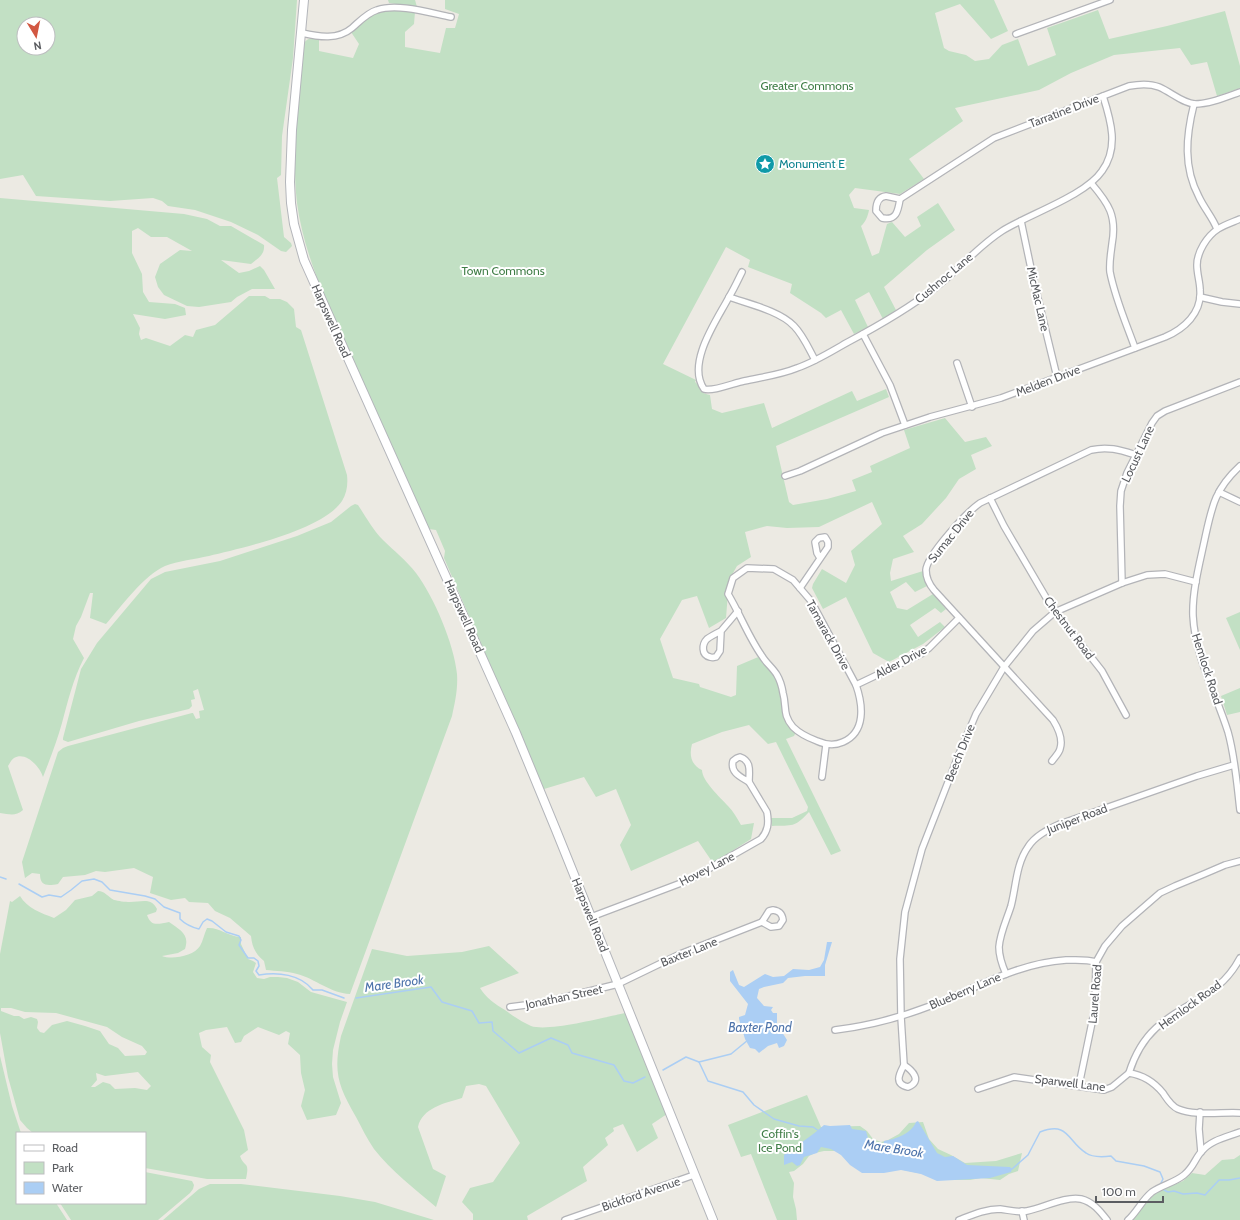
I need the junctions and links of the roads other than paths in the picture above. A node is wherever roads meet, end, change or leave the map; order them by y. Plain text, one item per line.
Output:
1 (304, 0) edge
2 (1110, 0) edge
3 (451, 17) dead end
4 (302, 33) junction
5 (1016, 34) dead end
6 (1240, 92) edge
7 (1103, 96) junction
8 (1194, 104) junction
9 (1091, 183) junction
10 (900, 199) junction
11 (1240, 219) edge
12 (1021, 221) junction
13 (1217, 229) junction
14 (742, 272) dead end
15 (729, 296) junction
16 (1200, 297) junction
17 (1240, 304) edge
18 (863, 334) junction
19 (1135, 348) junction
20 (815, 360) junction
21 (957, 363) dead end
22 (1057, 377) junction
23 (1240, 382) edge
24 (972, 407) junction
25 (905, 425) junction
26 (1136, 455) junction
27 (1240, 466) edge
28 (785, 476) dead end
29 (1218, 492) junction
30 (990, 498) junction
31 (1240, 502) edge
32 (820, 558) dead end
33 (1196, 582) junction
34 (1122, 583) junction
35 (800, 588) junction
36 (738, 611) junction
37 (1055, 612) junction
38 (959, 618) junction
39 (721, 631) junction
40 (1004, 667) junction
41 (856, 685) junction
42 (1126, 715) dead end
43 (826, 745) junction
44 (1052, 761) dead end
45 (1234, 765) junction
46 (822, 777) dead end
47 (750, 782) dead end
48 (1240, 810) edge
49 (1240, 861) edge
50 (591, 917) junction
51 (762, 922) dead end
52 (1240, 958) edge
53 (1096, 962) junction
54 (1006, 974) junction
55 (618, 984) junction
56 (510, 1007) dead end
57 (901, 1017) junction
58 (835, 1030) dead end
59 (904, 1065) dead end
60 (1129, 1073) junction
61 (1079, 1085) junction
62 (978, 1089) dead end
63 (1200, 1112) junction
64 (1240, 1113) edge
65 (1240, 1132) edge
66 (1201, 1152) junction
67 (694, 1175) junction
68 (1022, 1211) junction
69 (565, 1220) edge
70 (713, 1220) edge
71 (959, 1220) edge
72 (1024, 1220) edge
73 (1107, 1220) edge
74 (1128, 1220) edge

1 - 4 main road, Harpswell Road
2 - 5 street
3 - 4 street
4 - 50 main road, Harpswell Road
6 - 8 street
7 - 8 street, Tarratine Drive
7 - 9 street, Cushnoc Lane
7 - 10 street, Tarratine Drive
8 - 13 street
9 - 12 street, Cushnoc Lane
9 - 19 street
10 - 10 street
11 - 13 street, Melden Drive
12 - 18 street, Cushnoc Lane
12 - 22 street, MicMac Lane
13 - 16 street, Melden Drive
14 - 15 street
15 - 20 street
15 - 20 street, Cushnoc Lane
16 - 17 street
16 - 19 street, Melden Drive
18 - 20 street, Cushnoc Lane
18 - 25 street
19 - 22 street, Melden Drive
21 - 24 street
22 - 24 street, Melden Drive
23 - 26 street, Locust Lane
24 - 25 street, Melden Drive
25 - 28 street, Melden Drive
26 - 30 street, Sumac Drive
26 - 34 street, Locust Lane
27 - 29 street, Hemlock Road
29 - 31 street
29 - 33 street, Hemlock Road
30 - 37 street, Chestnut Road
30 - 38 street, Sumac Drive
32 - 35 street
33 - 34 street, Beech Drive
33 - 45 street, Hemlock Road
34 - 37 street, Beech Drive
35 - 36 street, Tamarack Drive
35 - 41 street, Tamarack Drive
36 - 39 street
36 - 43 street, Tamarack Drive
37 - 40 street, Beech Drive
37 - 42 street, Chestnut Road
38 - 40 street, Sumac Drive
38 - 41 street, Alder Drive
39 - 39 street
40 - 44 street, Sumac Drive
40 - 57 street, Beech Drive
41 - 43 street, Tamarack Drive
43 - 46 street
45 - 48 street, Hemlock Road
45 - 54 street, Juniper Road
47 - 50 street, Hovey Lane
49 - 53 street, Laurel Road
50 - 55 main road, Harpswell Road
51 - 55 street, Baxter Lane
52 - 60 street, Hemlock Road
53 - 54 street, Blueberry Lane
53 - 61 street, Laurel Road
54 - 57 street, Blueberry Lane
55 - 56 street, Jonathan Street
55 - 67 main road, Harpswell Road
57 - 58 street, Blueberry Lane
57 - 59 street, Beech Drive
60 - 61 street, Sparwell Lane
60 - 63 street
61 - 62 street, Sparwell Lane
63 - 64 street
63 - 66 street
65 - 66 street
66 - 74 street
67 - 69 street, Bickford Avenue
67 - 70 main road, Harpswell Road
68 - 71 street
68 - 72 street
68 - 73 street

